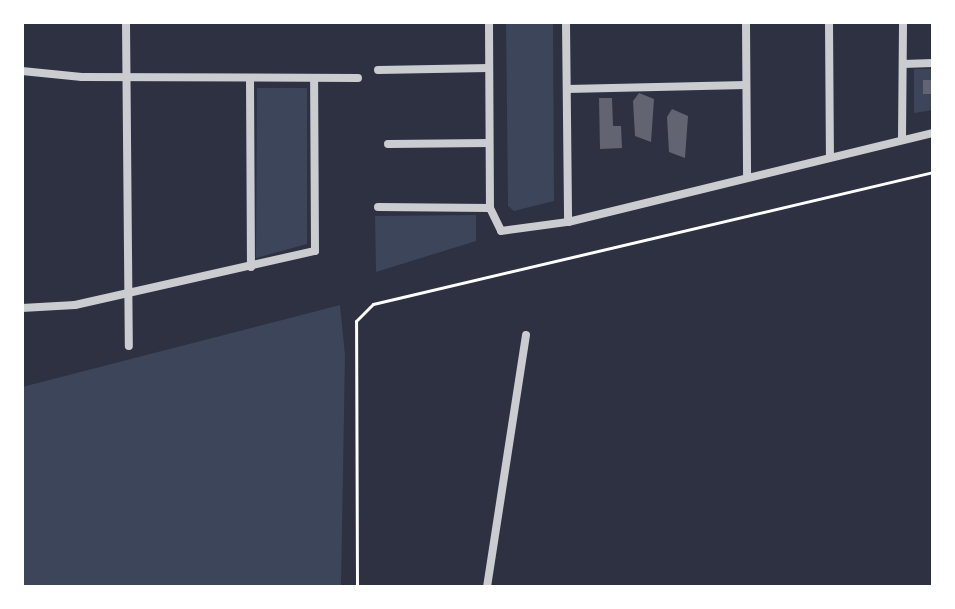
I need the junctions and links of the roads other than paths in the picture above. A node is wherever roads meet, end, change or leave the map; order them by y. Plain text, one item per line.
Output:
1 (126, 22) edge
2 (489, 22) edge
3 (566, 22) edge
4 (746, 22) edge
5 (829, 22) edge
6 (903, 22) edge
7 (933, 63) edge
8 (903, 64) junction
9 (489, 68) junction
10 (378, 70) dead end
11 (22, 71) edge
12 (127, 77) junction
13 (250, 78) junction
14 (314, 78) junction
15 (358, 78) dead end
16 (746, 85) junction
17 (567, 89) junction
18 (933, 133) edge
19 (902, 139) junction
20 (489, 143) junction
21 (388, 144) dead end
22 (830, 156) junction
23 (747, 176) junction
24 (378, 207) dead end
25 (490, 208) junction
26 (568, 222) junction
27 (251, 267) junction
28 (128, 294) junction
29 (22, 308) edge
30 (526, 335) dead end
31 (129, 346) dead end
32 (487, 587) edge

1 - 12 street
2 - 9 street
3 - 17 street
4 - 16 street
5 - 22 street
6 - 8 street
7 - 8 street
8 - 19 street
9 - 10 street
9 - 20 street
11 - 12 street
12 - 13 street
12 - 28 street
13 - 14 street
13 - 27 street
14 - 15 street
14 - 27 street
16 - 17 street
16 - 23 street
17 - 26 street
18 - 19 street
19 - 22 street
20 - 21 street
20 - 25 street
22 - 23 street
23 - 26 street
24 - 25 street
25 - 26 street
27 - 28 street
28 - 29 street
28 - 31 street
30 - 32 street

